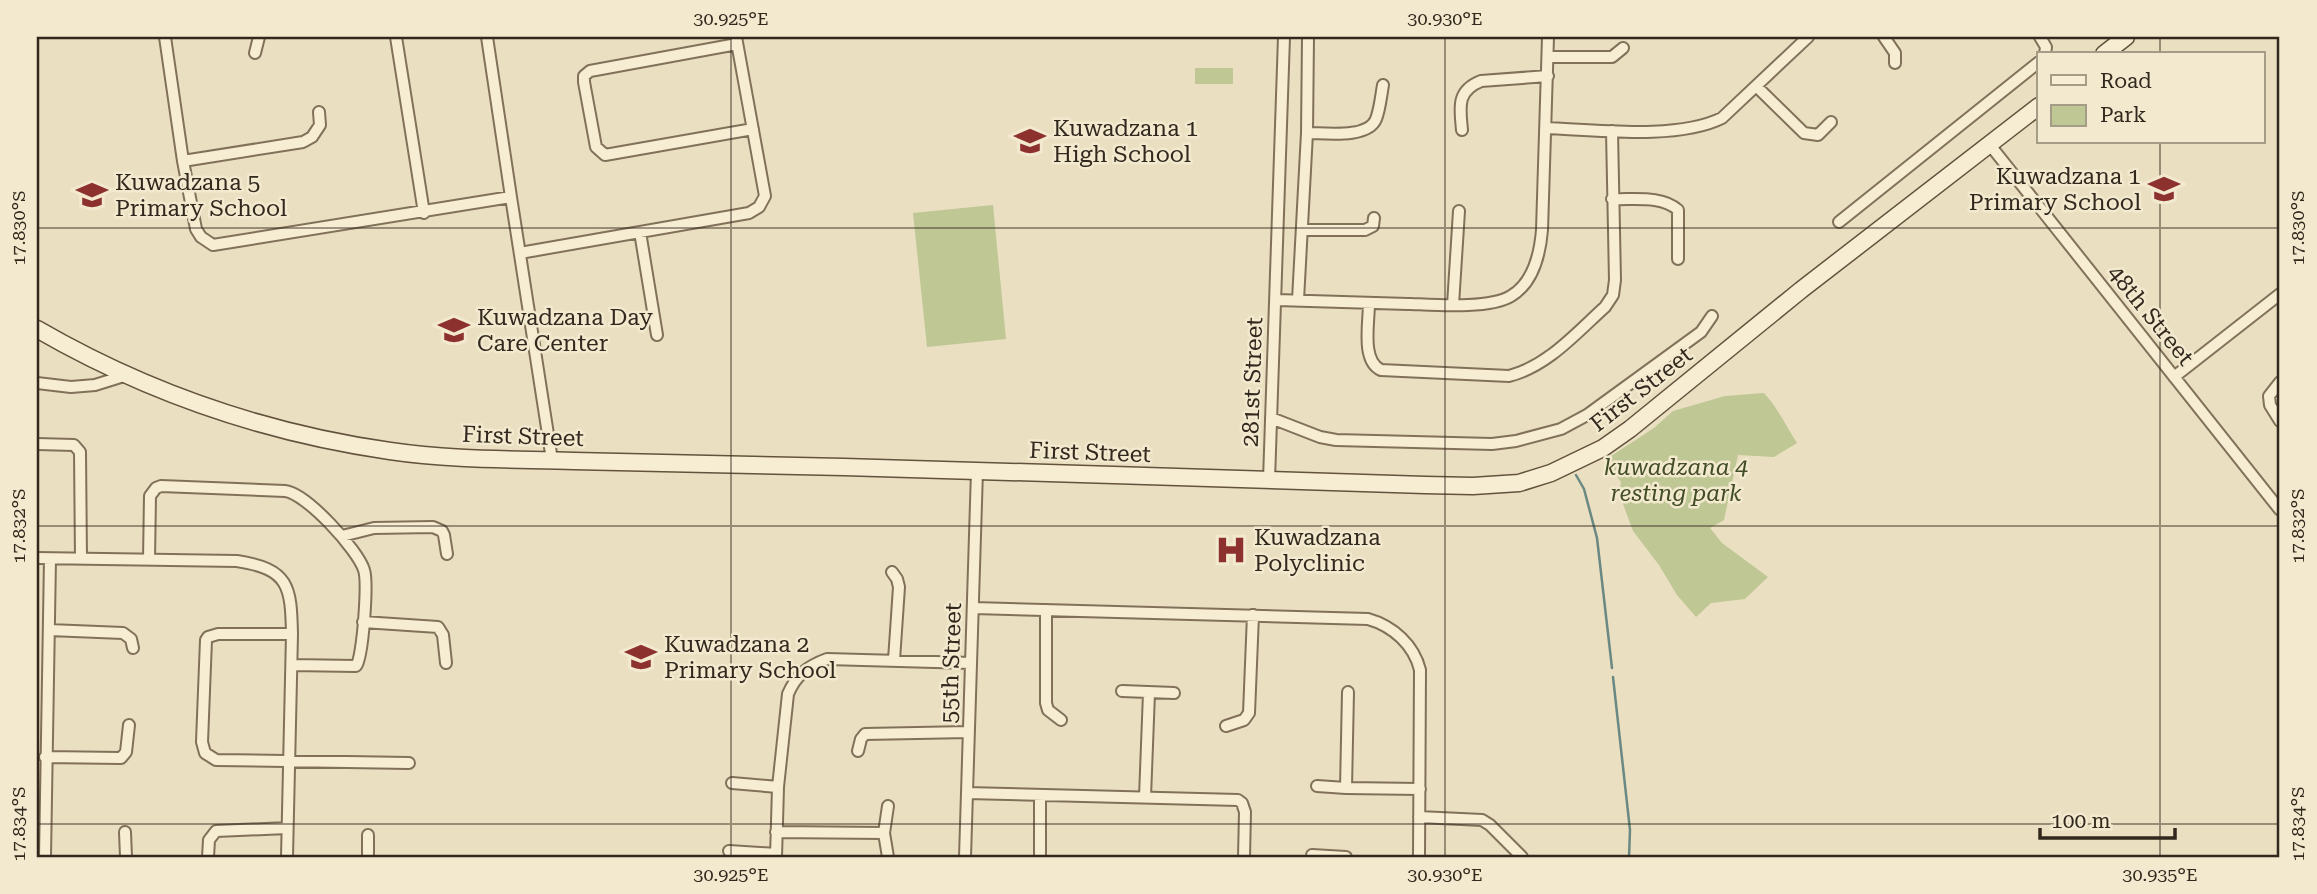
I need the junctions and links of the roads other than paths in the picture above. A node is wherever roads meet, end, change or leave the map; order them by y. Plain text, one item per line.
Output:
1 (165, 37) edge
2 (259, 37) edge
3 (396, 37) edge
4 (487, 37) edge
5 (1284, 37) edge
6 (1308, 37) edge
7 (1548, 37) edge
8 (1808, 37) edge
9 (1884, 37) edge
10 (2126, 37) edge
11 (737, 40) edge
12 (1623, 48) dead end
13 (2107, 52) edge
14 (256, 53) dead end
15 (1548, 57) junction
16 (1895, 63) dead end
17 (2037, 64) edge
18 (1548, 76) junction
19 (1383, 85) dead end
20 (1756, 86) junction
21 (2037, 108) edge
22 (319, 112) dead end
23 (1831, 122) dead end
24 (1546, 128) junction
25 (752, 129) junction
26 (1462, 130) dead end
27 (1612, 131) junction
28 (1307, 133) junction
29 (1990, 145) junction
30 (183, 161) junction
31 (511, 197) junction
32 (1612, 199) junction
33 (1459, 211) dead end
34 (424, 212) junction
35 (1374, 218) dead end
36 (1839, 222) dead end
37 (1303, 230) junction
38 (640, 232) junction
39 (520, 253) junction
40 (1678, 259) dead end
41 (2280, 294) edge
42 (1277, 300) junction
43 (1298, 300) junction
44 (1369, 303) junction
45 (1453, 305) junction
46 (1712, 317) dead end
47 (37, 329) edge
48 (657, 335) dead end
49 (127, 375) junction
50 (2174, 377) junction
51 (2280, 382) edge
52 (37, 383) edge
53 (1271, 418) junction
54 (2280, 421) edge
55 (37, 443) edge
56 (552, 460) junction
57 (977, 471) junction
58 (1269, 480) junction
59 (2280, 510) edge
60 (342, 536) junction
61 (447, 554) dead end
62 (37, 558) edge
63 (50, 559) junction
64 (81, 559) junction
65 (149, 560) junction
66 (892, 572) dead end
67 (974, 608) junction
68 (1046, 610) junction
69 (1253, 615) junction
70 (363, 622) junction
71 (49, 630) junction
72 (292, 634) junction
73 (133, 648) dead end
74 (894, 660) junction
75 (446, 663) dead end
76 (971, 663) junction
77 (292, 665) junction
78 (1122, 691) dead end
79 (1174, 692) dead end
80 (1348, 692) dead end
81 (1149, 693) junction
82 (1060, 720) dead end
83 (129, 725) dead end
84 (1226, 726) dead end
85 (41, 729) edge
86 (969, 732) junction
87 (858, 751) dead end
88 (46, 757) junction
89 (290, 762) junction
90 (409, 763) dead end
91 (732, 783) dead end
92 (1317, 786) dead end
93 (778, 787) junction
94 (1346, 788) junction
95 (1420, 789) junction
96 (967, 793) junction
97 (1040, 795) junction
98 (1145, 797) junction
99 (888, 806) dead end
100 (1419, 817) junction
101 (287, 828) junction
102 (125, 832) dead end
103 (776, 832) junction
104 (884, 833) junction
105 (368, 835) dead end
106 (729, 851) dead end
107 (776, 856) edge
108 (45, 857) edge
109 (126, 857) edge
110 (208, 857) edge
111 (287, 857) edge
112 (368, 857) edge
113 (888, 857) edge
114 (965, 857) edge
115 (1040, 857) edge
116 (1244, 857) edge
117 (1312, 857) edge
118 (1346, 857) edge
119 (1419, 857) edge
120 (1522, 857) edge

1 - 30 street
2 - 14 street
3 - 34 street
4 - 31 street
5 - 42 street, 281st Street
6 - 28 street
7 - 15 street
8 - 20 street
9 - 16 street
10 - 13 street
11 - 25 street
11 - 25 street
12 - 15 street
15 - 18 street
17 - 36 street
18 - 24 street
18 - 26 street
19 - 28 street
20 - 23 street
20 - 27 street
21 - 29 street, First Street
22 - 30 street
24 - 27 street
24 - 45 street
25 - 38 street
27 - 32 street
28 - 37 street
29 - 50 street, 48th Street
29 - 58 street, First Street
30 - 34 street
31 - 34 street
31 - 39 street
32 - 40 street
32 - 44 street
33 - 45 street
35 - 37 street
37 - 43 street
38 - 39 street
38 - 48 street
39 - 56 street
41 - 50 street
42 - 43 street
42 - 53 street, 281st Street
43 - 44 street
44 - 45 street
46 - 53 street
47 - 49 street, First Street
49 - 52 street
49 - 56 street, First Street
50 - 59 street, 48th Street
51 - 54 street
53 - 58 street, 281st Street
55 - 64 street
56 - 57 street, First Street
57 - 58 street, First Street
57 - 67 street, 55th Street
60 - 61 street
60 - 65 street
60 - 70 street
62 - 63 street
63 - 64 street
63 - 71 street
64 - 65 street
65 - 72 street
66 - 74 street
67 - 68 street
67 - 76 street, 55th Street
68 - 69 street
68 - 82 street
69 - 84 street
69 - 95 street
70 - 75 street
70 - 77 street
71 - 73 street
71 - 85 street
72 - 77 street
72 - 89 street
74 - 76 street
74 - 93 street
76 - 86 street, 55th Street
77 - 89 street
78 - 81 street
79 - 81 street
80 - 94 street
81 - 98 street
83 - 88 street
85 - 88 street
86 - 87 street
86 - 96 street, 55th Street
88 - 108 street
89 - 90 street
89 - 101 street
91 - 93 street
92 - 94 street
93 - 103 street
94 - 95 street
95 - 100 street
96 - 97 street
96 - 114 street, 55th Street
97 - 98 street
97 - 115 street
98 - 116 street
99 - 104 street
100 - 119 street
100 - 120 street
101 - 110 street
101 - 111 street
102 - 109 street
103 - 104 street
103 - 107 street
104 - 113 street
105 - 112 street
106 - 107 street
117 - 118 street

